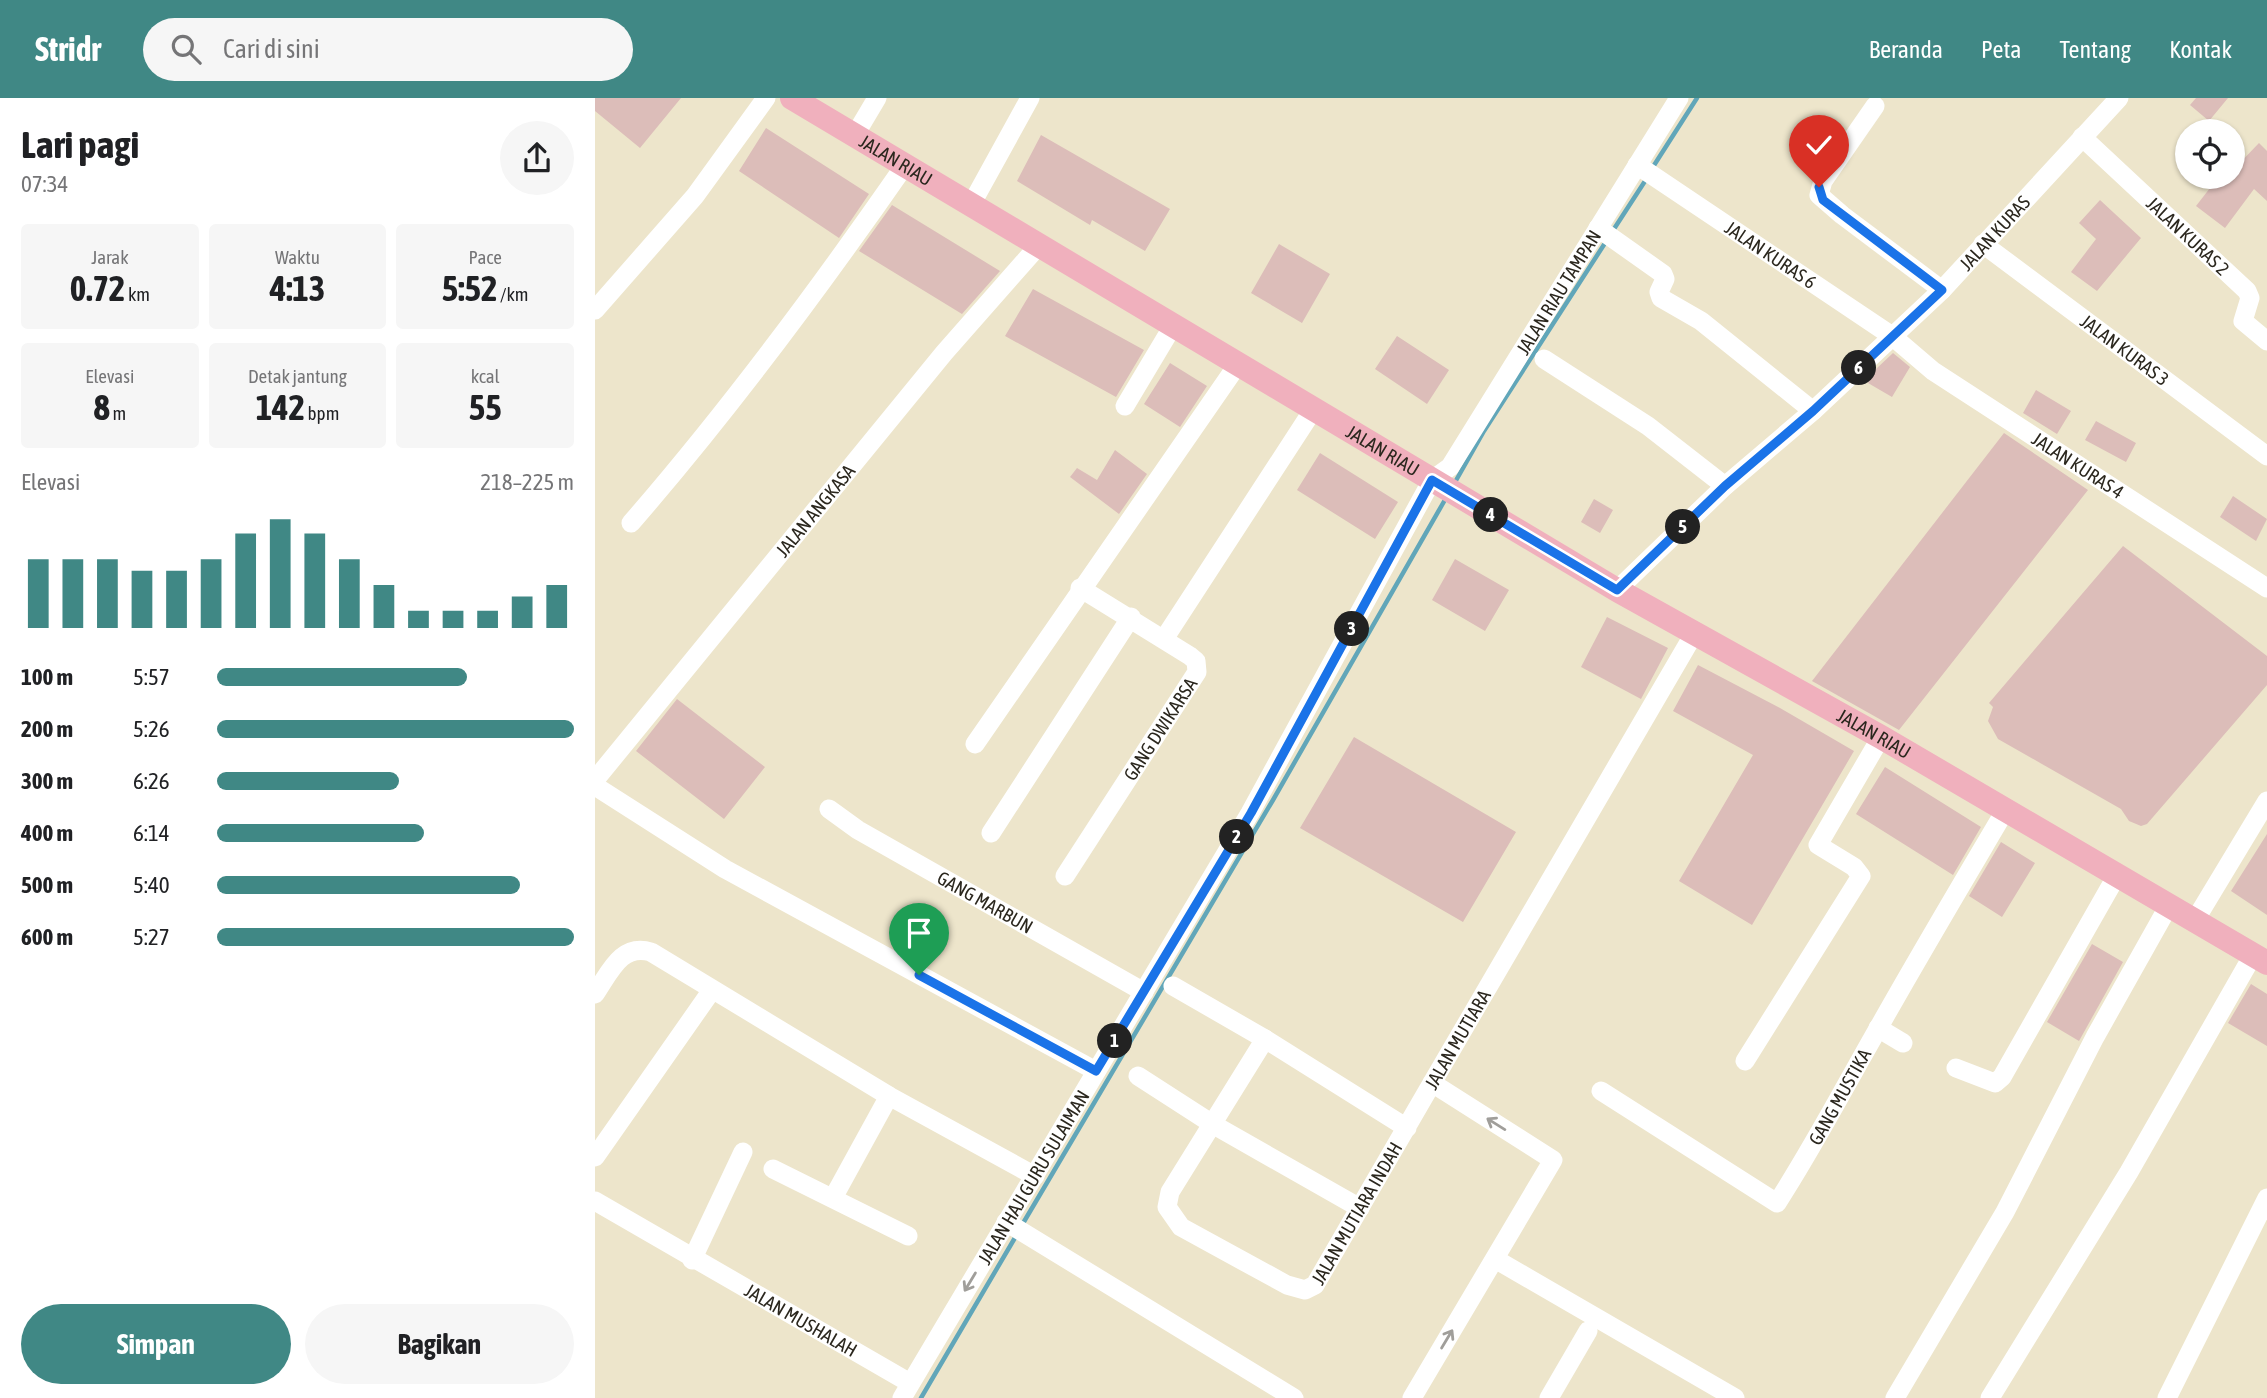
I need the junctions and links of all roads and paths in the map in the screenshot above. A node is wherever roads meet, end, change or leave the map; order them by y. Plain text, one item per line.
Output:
1 (766, 98) edge
2 (792, 98) edge
3 (877, 98) edge
4 (1030, 98) edge
5 (1679, 98) edge
6 (2119, 98) edge
7 (1875, 106) dead end
8 (855, 135) junction
9 (2082, 137) junction
10 (905, 165) junction
11 (1644, 170) junction
12 (971, 205) junction
13 (1605, 233) junction
14 (1040, 244) junction
15 (1983, 244) junction
16 (1942, 290) junction
17 (595, 310) edge
18 (1174, 324) junction
19 (1892, 336) junction
20 (2267, 341) edge
21 (1544, 359) dead end
22 (1238, 364) junction
23 (1125, 406) dead end
24 (1313, 410) junction
25 (1813, 411) junction
26 (2267, 456) edge
27 (1442, 486) junction
28 (1725, 486) junction
29 (631, 523) dead end
30 (1080, 588) junction
31 (2267, 588) edge
32 (1617, 590) junction
33 (1131, 617) junction
34 (1695, 632) junction
35 (1164, 639) junction
36 (1881, 737) junction
37 (975, 744) dead end
38 (595, 780) edge
39 (595, 786) edge
40 (2267, 801) edge
41 (829, 809) dead end
42 (2005, 809) junction
43 (991, 833) dead end
44 (2117, 875) junction
45 (1065, 876) dead end
46 (2168, 907) junction
47 (2194, 922) junction
48 (2260, 959) edge
49 (1173, 986) dead end
50 (712, 990) junction
51 (1144, 992) junction
52 (595, 994) edge
53 (1878, 1028) junction
54 (1265, 1040) junction
55 (1903, 1043) dead end
56 (1745, 1061) dead end
57 (1956, 1068) dead end
58 (1096, 1071) junction
59 (1138, 1076) dead end
60 (1432, 1083) junction
61 (1601, 1091) dead end
62 (889, 1096) junction
63 (1214, 1125) junction
64 (1407, 1128) junction
65 (743, 1152) dead end
66 (595, 1157) edge
67 (773, 1169) dead end
68 (1035, 1176) junction
69 (833, 1198) junction
70 (2267, 1198) edge
71 (595, 1201) edge
72 (1360, 1208) junction
73 (1006, 1222) junction
74 (908, 1236) dead end
75 (1495, 1259) junction
76 (692, 1260) junction
77 (1588, 1331) dead end
78 (906, 1391) edge
79 (1294, 1398) edge
80 (1412, 1398) edge
81 (1549, 1398) edge
82 (1735, 1398) edge
83 (1895, 1398) edge
84 (1990, 1398) edge
85 (2167, 1398) edge

1 - 17 street
2 - 8 main road, JALAN RIAU
3 - 8 street
4 - 12 street
5 - 11 street, JALAN RIAU TAMPAN
6 - 9 street, JALAN KURAS
7 - 16 street
8 - 10 main road, JALAN RIAU
9 - 15 street, JALAN KURAS
9 - 20 street, JALAN KURAS 2
10 - 12 main road, JALAN RIAU
10 - 29 street
11 - 13 street, JALAN RIAU TAMPAN
11 - 19 street, JALAN KURAS 6
12 - 14 main road, JALAN RIAU
13 - 25 street
13 - 27 street, JALAN RIAU TAMPAN
14 - 18 main road, JALAN RIAU
14 - 38 street, JALAN ANGKASA
15 - 16 street, JALAN KURAS
15 - 26 street, JALAN KURAS 3
16 - 19 street, JALAN KURAS
18 - 22 main road, JALAN RIAU
18 - 23 street
19 - 25 street, JALAN KURAS
19 - 31 street, JALAN KURAS 4
21 - 28 street
22 - 24 main road, JALAN RIAU
22 - 30 street
24 - 27 main road, JALAN RIAU
24 - 35 street
25 - 28 street, JALAN KURAS
27 - 32 main road, JALAN RIAU
27 - 51 street, JALAN HAJI GURU SULAIMAN
28 - 32 street, JALAN KURAS
30 - 33 street, GANG DWIKARSA
30 - 37 street
32 - 34 main road, JALAN RIAU
33 - 35 street, GANG DWIKARSA
33 - 43 street
34 - 36 main road, JALAN RIAU
34 - 60 street, JALAN MUTIARA
35 - 45 street, GANG DWIKARSA
36 - 42 main road, JALAN RIAU
36 - 56 street
39 - 58 street
40 - 47 street
41 - 51 street, GANG MARBUN
42 - 44 main road, JALAN RIAU
42 - 53 street, GANG MUSTIKA
44 - 46 main road, JALAN RIAU
44 - 57 street
46 - 47 main road, JALAN RIAU
46 - 83 street
47 - 48 main road, JALAN RIAU
48 - 84 street
49 - 54 street
50 - 52 street
50 - 62 street
50 - 66 street
51 - 58 street, JALAN HAJI GURU SULAIMAN
53 - 55 street
53 - 61 street, GANG MUSTIKA
54 - 63 street
54 - 64 street
58 - 68 street, JALAN HAJI GURU SULAIMAN
59 - 63 street
60 - 64 street, JALAN MUTIARA INDAH
75 -> 60 street, JALAN MUTIARA
62 - 68 street
62 - 69 street
63 - 72 street
63 - 72 street, JALAN MUTIARA INDAH
64 - 72 street, JALAN MUTIARA INDAH
65 - 76 street
67 - 69 street
68 - 73 street, JALAN HAJI GURU SULAIMAN
69 - 74 street
70 - 85 street
71 - 76 street, JALAN MUSHALAH
73 -> 78 street, JALAN HAJI GURU SULAIMAN
73 - 79 street
80 -> 75 street, JALAN MUTIARA
75 - 82 street
76 - 78 street, JALAN MUSHALAH
77 - 81 street

